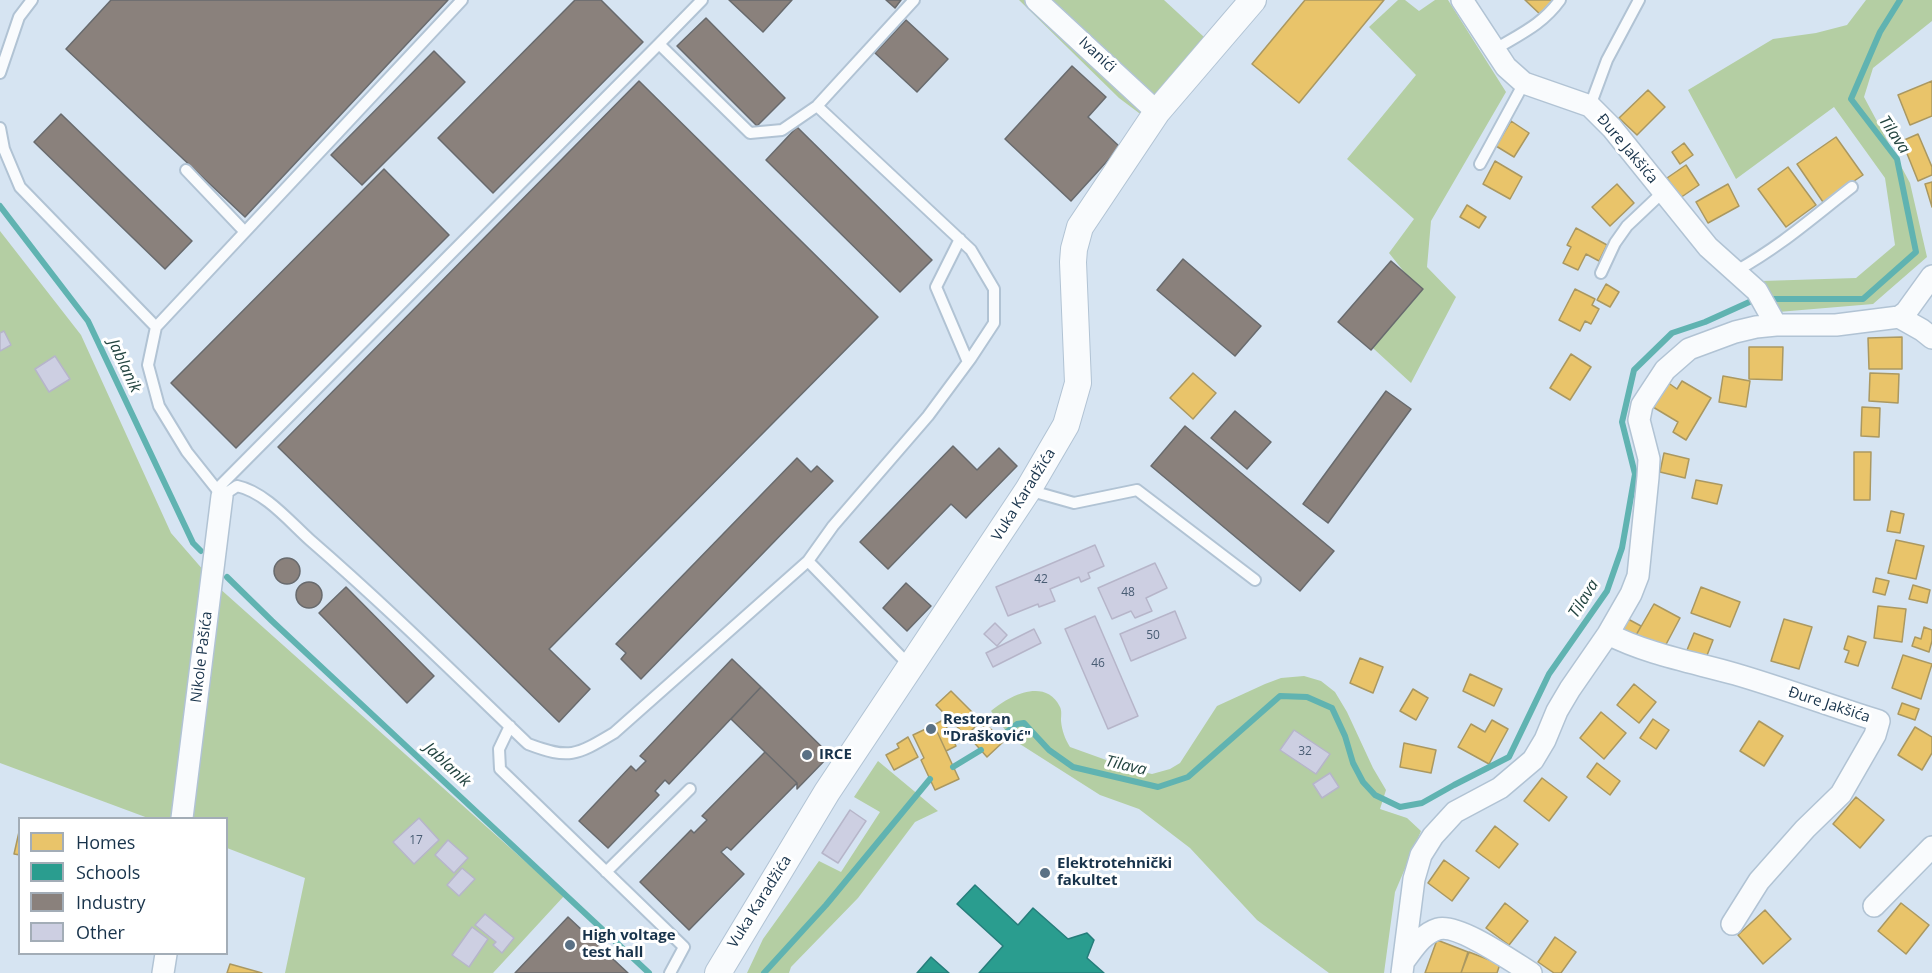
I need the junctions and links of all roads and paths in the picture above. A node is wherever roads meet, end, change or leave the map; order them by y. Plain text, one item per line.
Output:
1 (32, 0) edge
2 (462, 0) edge
3 (702, 0) edge
4 (914, 0) edge
5 (1036, 0) edge
6 (1253, 0) edge
7 (1462, 0) edge
8 (1560, 0) edge
9 (1639, 0) edge
10 (659, 44) junction
11 (1494, 50) junction
12 (0, 73) edge
13 (1524, 83) junction
14 (818, 106) junction
15 (1590, 106) junction
16 (1157, 112) junction
17 (0, 128) edge
18 (1480, 164) dead end
19 (186, 170) dead end
20 (1852, 187) dead end
21 (1662, 192) junction
22 (245, 232) junction
23 (960, 239) junction
24 (1736, 271) junction
25 (1601, 273) dead end
26 (1932, 276) edge
27 (1932, 297) edge
28 (1902, 315) junction
29 (1772, 318) junction
30 (156, 327) junction
31 (1932, 338) edge
32 (968, 362) junction
33 (1028, 490) junction
34 (220, 492) junction
35 (808, 561) junction
36 (1255, 580) dead end
37 (1608, 634) junction
38 (911, 668) junction
39 (510, 726) junction
40 (690, 789) dead end
41 (182, 817) edge
42 (1932, 847) edge
43 (606, 872) junction
44 (1874, 906) dead end
45 (1732, 924) dead end
46 (166, 955) edge
47 (1403, 967) edge
48 (163, 973) edge
49 (670, 973) edge
50 (718, 973) edge
51 (1531, 973) edge

1 - 12 lane
2 - 22 lane
3 - 10 lane
4 - 14 lane
5 - 16 street, Ivanići
6 - 16 street, Vuka Karadžića
7 - 11 street, Đure Jakšića
8 - 11 lane
9 - 15 lane
10 - 14 lane
10 - 34 lane
11 - 13 street, Đure Jakšića
13 - 15 street, Đure Jakšića
13 - 18 lane
14 - 23 lane
15 - 21 street, Đure Jakšića
16 - 33 street, Vuka Karadžića
17 - 30 lane
19 - 22 lane
20 - 24 lane
21 - 24 street, Đure Jakšića
21 - 25 lane
22 - 30 lane
23 - 32 lane
23 - 32 lane
24 - 29 street, Đure Jakšića
26 - 28 street
27 - 28 street
28 - 29 street
28 - 31 street
29 - 37 street
30 - 34 lane
32 - 35 lane
33 - 36 lane
33 - 38 street, Vuka Karadžića
34 - 39 lane
34 - 41 street, Nikole Pašića
35 - 38 lane
35 - 39 lane
37 - 45 street, Đure Jakšića
37 - 47 street
38 - 50 street, Vuka Karadžića
39 - 43 lane
40 - 43 lane
42 - 44 street
43 - 49 lane
46 - 48 street
47 - 51 street

